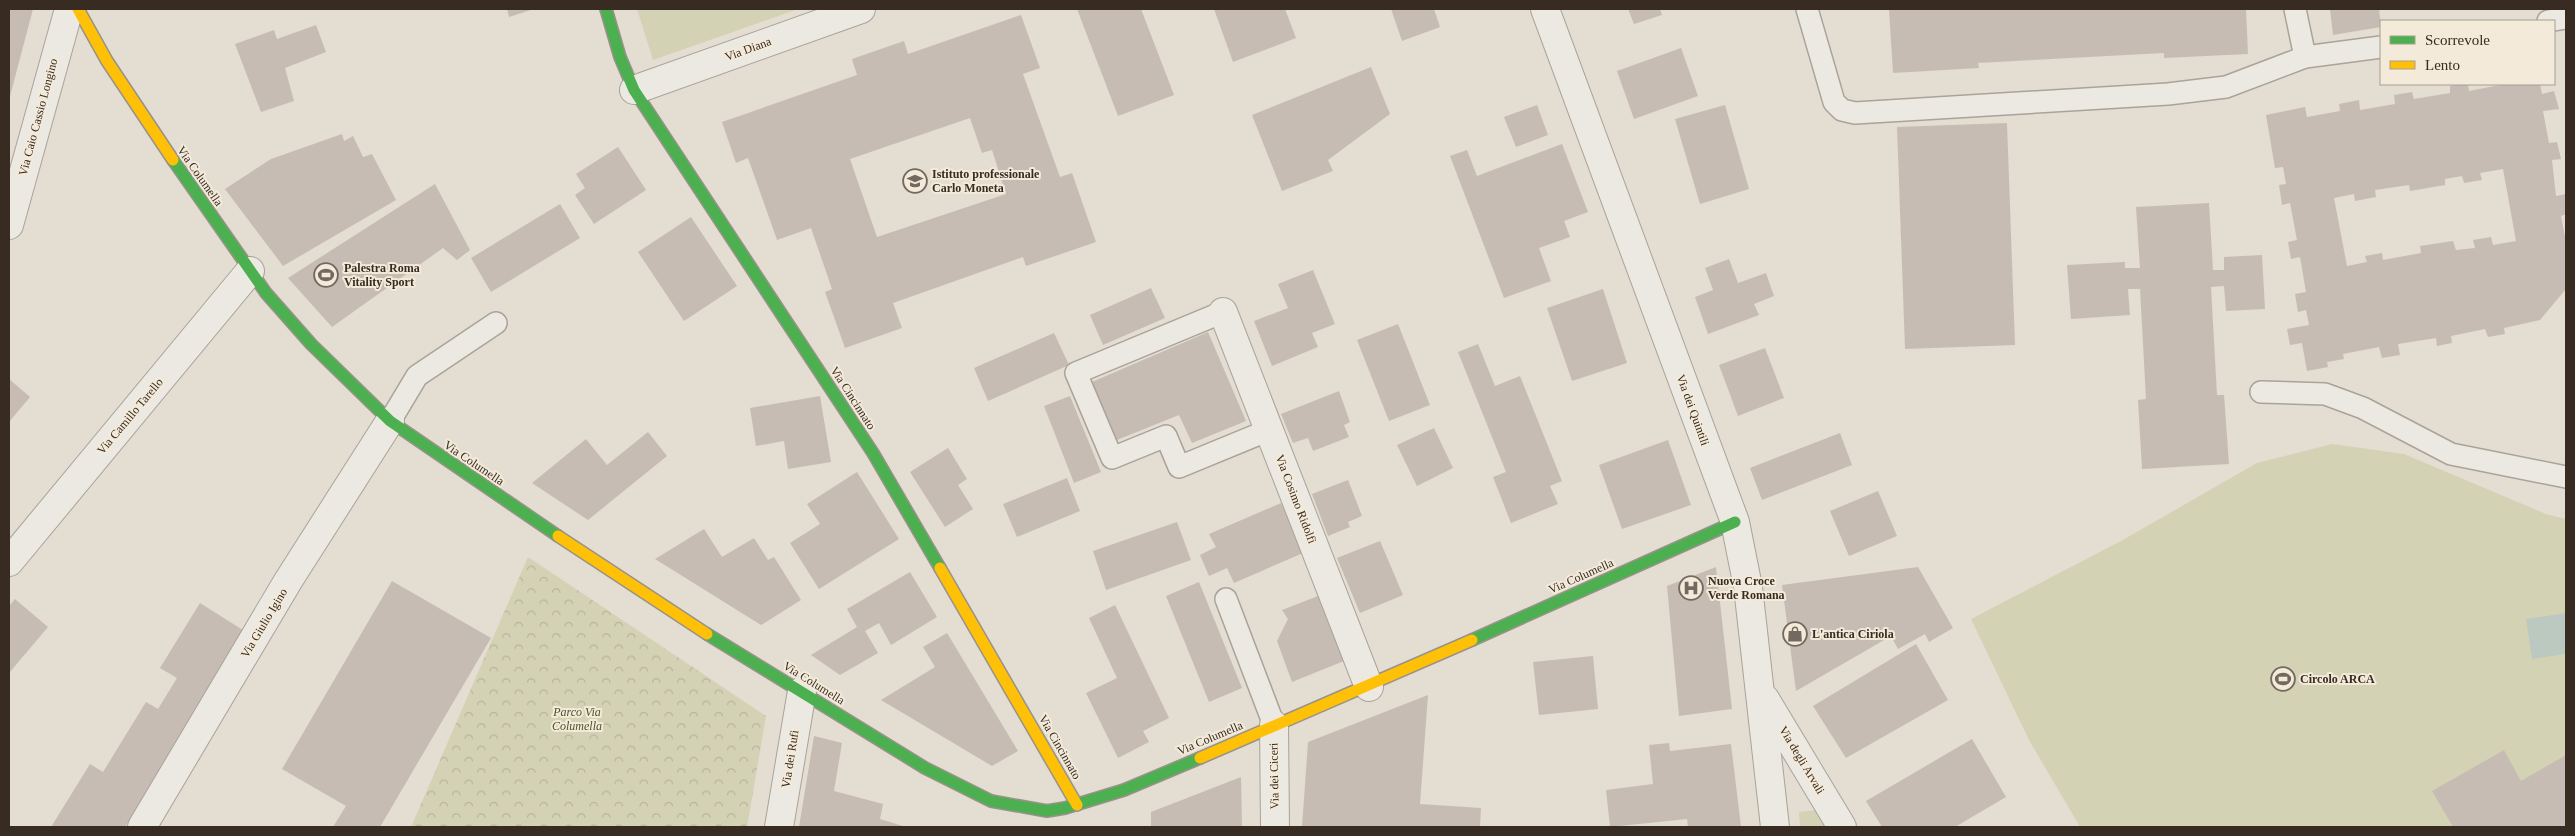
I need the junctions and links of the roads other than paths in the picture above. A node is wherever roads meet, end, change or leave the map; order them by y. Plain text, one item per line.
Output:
1 (69, 9) edge
2 (78, 9) edge
3 (606, 9) edge
4 (861, 9) edge
5 (1545, 9) edge
6 (1806, 9) edge
7 (2295, 9) edge
8 (2380, 47) edge
9 (2305, 57) junction
10 (634, 90) junction
11 (9, 225) edge
12 (250, 271) junction
13 (1223, 312) joint
14 (496, 323) dead end
15 (2261, 392) dead end
16 (390, 421) junction
17 (1270, 430) junction
18 (2566, 477) edge
19 (1735, 522) junction
20 (9, 562) edge
21 (1226, 599) dead end
22 (1369, 687) junction
23 (802, 691) junction
24 (1761, 694) junction
25 (1274, 725) junction
26 (1077, 805) junction
27 (142, 827) edge
28 (779, 827) edge
29 (1275, 827) edge
30 (1775, 827) edge
31 (1842, 827) edge

1 - 11 street, Via Caio Cassio Longino
2 - 12 street, Via Columella
3 - 10 street, Via Cincinnato
4 - 10 street, Via Diana
5 - 19 street, Via dei Quintili
6 - 9 lane
7 - 9 lane
8 - 9 lane
10 - 26 street, Via Cincinnato
12 - 16 street, Via Columella
12 - 20 street, Via Camillo Tarello
13 - 17 street, Via Cosimo Ridolfi
13 - 17 lane
14 - 16 lane
15 - 18 lane
16 - 23 street, Via Columella
16 - 27 street, Via Giulio Igino
17 - 22 street, Via Cosimo Ridolfi
19 - 22 street, Via Columella
19 - 24 street, Via dei Quintili
21 - 25 lane
22 - 25 street, Via Columella
23 - 26 street, Via Columella
23 - 28 street, Via dei Rufi
24 - 30 street, Via dei Quintili
24 - 31 street, Via degli Arvali
25 - 26 street, Via Columella
25 - 29 street, Via dei Ciceri

